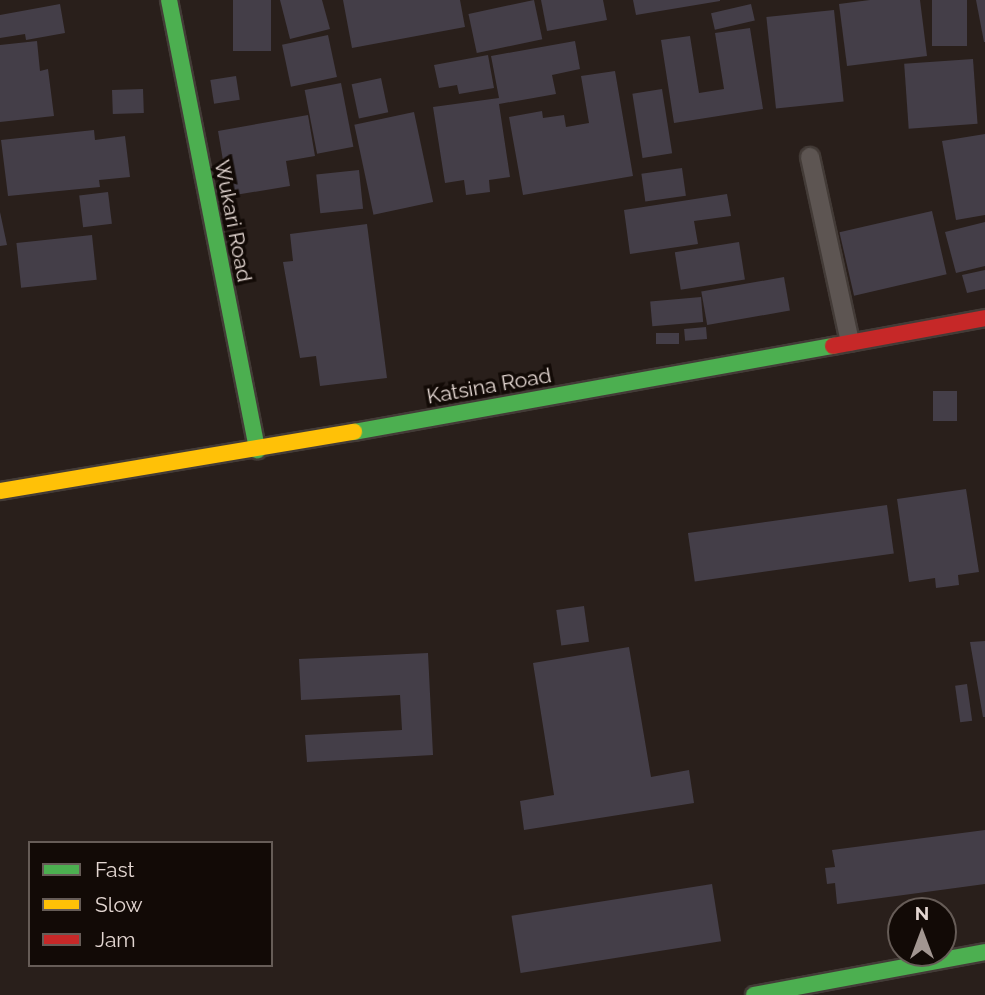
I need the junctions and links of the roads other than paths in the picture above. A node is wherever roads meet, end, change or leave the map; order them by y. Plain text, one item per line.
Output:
1 (169, 0) edge
2 (810, 157) dead end
3 (985, 318) edge
4 (850, 342) junction
5 (257, 450) junction
6 (0, 491) edge
7 (985, 952) edge
8 (754, 995) edge

1 - 5 street, Wukari Road
2 - 4 lane
3 - 4 street, Katsina Road
4 - 5 street, Katsina Road
5 - 6 street, Katsina Road
7 - 8 street

